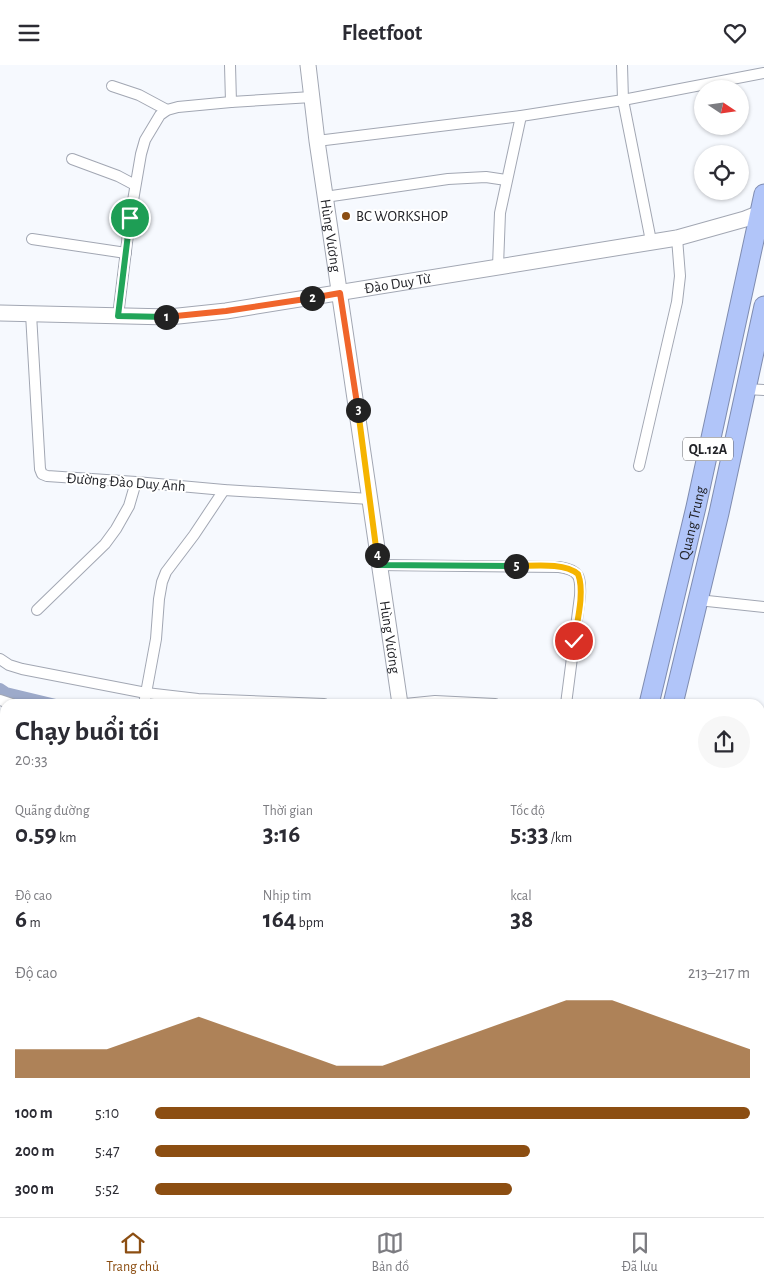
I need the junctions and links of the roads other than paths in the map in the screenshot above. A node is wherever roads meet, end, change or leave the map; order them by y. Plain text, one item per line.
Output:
1 (230, 65) edge
2 (308, 65) edge
3 (622, 65) edge
4 (764, 73) edge
5 (112, 86) dead end
6 (312, 97) junction
7 (623, 99) junction
8 (231, 102) junction
9 (167, 110) junction
10 (521, 115) junction
11 (317, 141) junction
12 (72, 159) dead end
13 (506, 180) junction
14 (135, 185) junction
15 (764, 194) edge
16 (325, 197) junction
17 (762, 213) edge
18 (677, 238) junction
19 (32, 239) dead end
20 (651, 241) junction
21 (126, 253) junction
22 (498, 266) junction
23 (340, 293) junction
24 (764, 305) edge
25 (0, 313) edge
26 (31, 314) junction
27 (118, 316) junction
28 (755, 389) edge
29 (639, 466) dead end
30 (136, 482) junction
31 (224, 490) junction
32 (370, 499) junction
33 (696, 507) junction
34 (719, 513) junction
35 (378, 565) junction
36 (698, 600) junction
37 (764, 607) edge
38 (36, 610) dead end
39 (0, 659) edge
40 (146, 698) edge
41 (198, 699) edge
42 (399, 699) edge
43 (567, 699) edge
44 (650, 699) edge
45 (674, 699) edge

1 - 8 street
2 - 6 street, Hùng Vương
3 - 7 street
4 - 7 street
5 - 9 street
6 - 8 street
6 - 11 street, Hùng Vương
7 - 10 street
7 - 20 street
8 - 9 street
9 - 14 street
10 - 11 street
10 - 13 street
11 - 16 street, Hùng Vương
12 - 14 street
13 - 16 street
13 - 22 street
14 - 21 street
15 - 17 highway, Quang Trung / QL.12A
16 - 23 street, Hùng Vương
17 - 18 street, Đào Duy Từ
17 - 33 highway, Quang Trung / QL.12A
18 - 20 street, Đào Duy Từ
18 - 29 street
19 - 21 street
20 - 22 street, Đào Duy Từ
21 - 27 street
22 - 23 street, Đào Duy Từ
23 - 27 street, Đào Duy Từ
23 - 32 street, Hùng Vương
24 - 28 highway, Quang Trung / QL.12A
25 - 26 street, Đào Duy Từ
26 - 27 street, Đào Duy Từ
26 - 30 street, Đường Đào Duy Anh
28 - 34 highway, Quang Trung / QL.12A
30 - 31 street, Đường Đào Duy Anh
30 - 38 street
31 - 32 street, Đường Đào Duy Anh
31 - 40 street
32 - 35 street, Hùng Vương
33 - 34 highway
33 - 44 highway, Quang Trung / QL.12A
34 - 36 highway, Quang Trung / QL.12A
35 - 42 street, Hùng Vương
35 - 43 street
36 - 37 street
36 - 45 highway, Quang Trung / QL.12A
39 - 40 street
40 - 41 street

